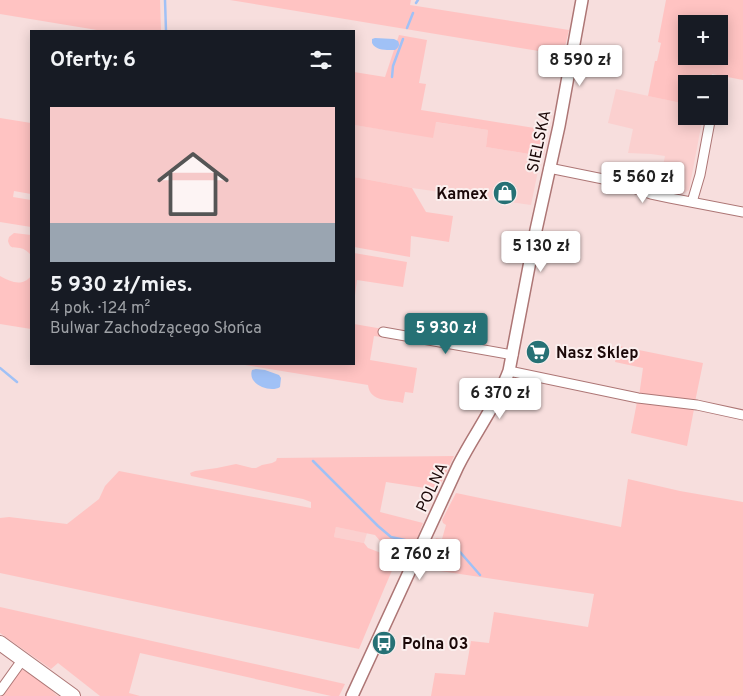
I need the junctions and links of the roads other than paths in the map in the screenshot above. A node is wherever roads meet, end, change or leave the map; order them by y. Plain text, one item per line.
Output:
1 (582, 0) edge
2 (709, 125) edge
3 (550, 168) junction
4 (692, 202) junction
5 (743, 212) edge
6 (383, 332) dead end
7 (513, 355) junction
8 (509, 371) junction
9 (743, 415) edge
10 (464, 455) joint
11 (0, 643) edge
12 (23, 659) junction
13 (0, 691) edge
14 (73, 696) edge
15 (352, 696) edge

1 - 3 street, SIELSKA
2 - 4 street
3 - 4 street
3 - 7 street, SIELSKA
4 - 5 street
6 - 7 street
7 - 8 street, SIELSKA
8 - 9 street
8 - 10 street, SIELSKA
10 - 15 street, POLNA
11 - 12 main road
12 - 13 street
12 - 14 main road

